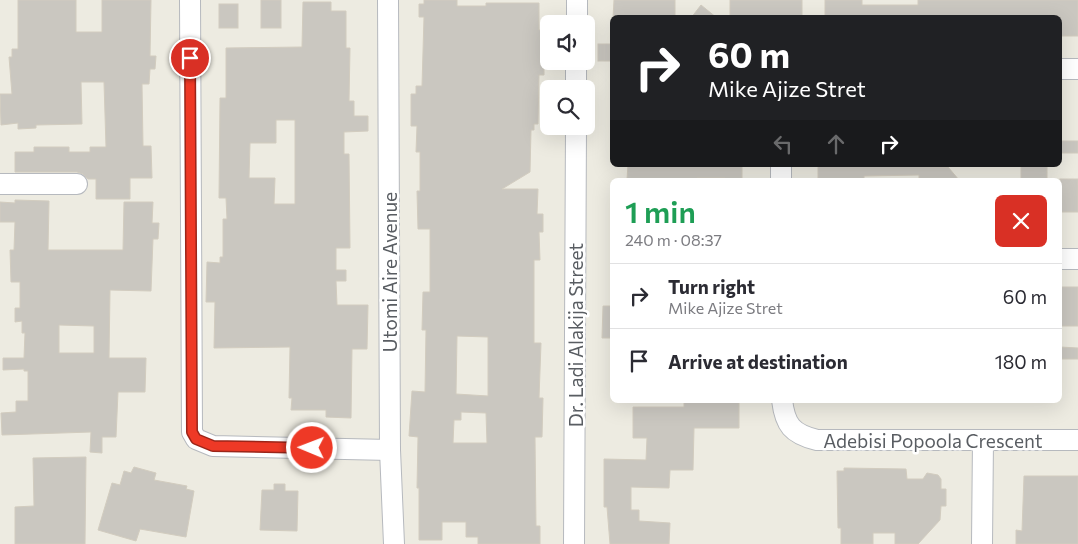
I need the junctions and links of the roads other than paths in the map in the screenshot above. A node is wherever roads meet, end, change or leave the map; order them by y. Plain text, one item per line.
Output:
1 (190, 0) edge
2 (388, 0) edge
3 (577, 0) edge
4 (577, 15) edge
5 (1062, 69) edge
6 (1078, 70) edge
7 (576, 135) edge
8 (0, 184) edge
9 (77, 184) dead end
10 (1062, 259) edge
11 (1078, 259) edge
12 (782, 403) edge
13 (982, 440) junction
14 (1078, 440) edge
15 (390, 450) junction
16 (394, 544) edge
17 (574, 544) edge
18 (982, 544) edge

1 - 15 street
2 - 15 street, Utomi Aire Avenue
3 - 4 street
5 - 6 street
7 - 17 street, Dr. Ladi Alakija Street
8 - 9 street
10 - 11 street
12 - 13 street, Adebisi Popoola Crescent
13 - 14 street, Adebisi Popoola Crescent
13 - 18 street
15 - 16 street, Utomi Aire Avenue

